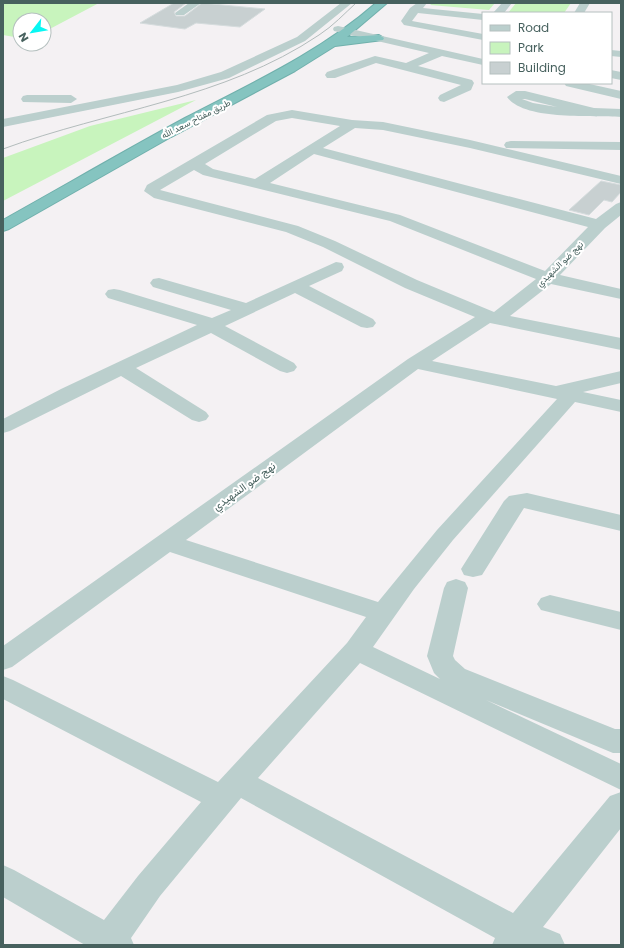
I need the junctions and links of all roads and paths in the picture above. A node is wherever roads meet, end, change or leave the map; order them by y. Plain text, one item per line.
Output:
1 (196, 3) edge
2 (347, 3) edge
3 (370, 3) edge
4 (382, 3) edge
5 (507, 3) edge
6 (584, 3) edge
7 (418, 6) edge
8 (499, 12) edge
9 (580, 12) edge
10 (180, 13) dead end
11 (482, 13) edge
12 (482, 17) edge
13 (366, 19) junction
14 (345, 29) junction
15 (457, 32) junction
16 (479, 36) edge
17 (378, 37) junction
18 (334, 44) junction
19 (461, 44) dead end
20 (442, 46) junction
21 (482, 62) edge
22 (407, 67) junction
23 (331, 75) dead end
24 (214, 78) junction
25 (574, 84) edge
26 (621, 95) edge
27 (444, 98) dead end
28 (26, 99) dead end
29 (621, 112) edge
30 (598, 113) junction
31 (3, 123) edge
32 (352, 124) junction
33 (470, 144) junction
34 (621, 146) edge
35 (314, 150) junction
36 (196, 162) junction
37 (621, 180) edge
38 (258, 184) junction
39 (621, 207) edge
40 (3, 214) edge
41 (599, 225) junction
42 (3, 226) edge
43 (336, 268) dead end
44 (548, 278) junction
45 (160, 283) dead end
46 (296, 286) junction
47 (114, 294) dead end
48 (621, 294) edge
49 (248, 308) junction
50 (492, 318) junction
51 (367, 323) dead end
52 (212, 325) junction
53 (621, 344) edge
54 (415, 363) junction
55 (287, 367) dead end
56 (122, 368) junction
57 (621, 377) edge
58 (563, 394) junction
59 (621, 406) edge
60 (199, 416) dead end
61 (3, 427) edge
62 (621, 523) edge
63 (166, 542) junction
64 (550, 604) dead end
65 (383, 613) junction
66 (621, 621) edge
67 (356, 650) junction
68 (3, 660) edge
69 (3, 687) edge
70 (621, 741) edge
71 (621, 778) edge
72 (229, 789) junction
73 (621, 805) edge
74 (3, 880) edge
75 (513, 939) edge
76 (110, 944) edge
77 (548, 945) edge

1 - 10 street
2 - 24 street
3 - 14 highway, طريق مفتاح سعد الله
4 - 13 highway, طريق مفتاح سعد الله
5 - 8 street
6 - 9 street
7 - 11 street
7 - 12 street
7 - 15 street
13 - 14 highway, طريق مفتاح سعد الله
13 - 17 highway
14 - 17 street
14 - 18 highway, طريق مفتاح سعد الله
14 - 40 highway, طريق مفتاح سعد الله
15 - 16 street
15 - 20 street
16 - 19 street
17 - 18 highway
17 - 20 street
18 - 42 highway, طريق مفتاح سعد الله
20 - 21 street
20 - 22 street
22 - 23 street
22 - 27 street
24 - 28 street
24 - 31 street
25 - 26 street
29 - 30 street
30 - 30 street
32 - 33 street
32 - 35 street
32 - 36 street
33 - 34 street
33 - 37 street
35 - 38 street
35 - 41 street
36 - 38 street
36 - 50 street
38 - 44 street
39 - 41 street, نهج ضو الشهيدي
41 - 44 street, نهج ضو الشهيدي
43 - 46 street
44 - 48 street
44 - 50 street, نهج ضو الشهيدي
45 - 49 street
46 - 49 street
46 - 51 street
47 - 52 street
49 - 52 street
50 - 53 street
50 - 54 street, نهج ضو الشهيدي
52 - 55 street
52 - 56 street
54 - 58 street
54 - 63 street, نهج ضو الشهيدي
56 - 60 street
56 - 61 street
57 - 58 street
58 - 59 street
58 - 65 street
62 - 70 street
63 - 65 street
63 - 68 street, نهج ضو الشهيدي
64 - 66 street
65 - 67 street
67 - 71 street
67 - 72 street
69 - 72 street
72 - 75 street
72 - 76 street
73 - 75 street
74 - 76 street
75 - 77 street

